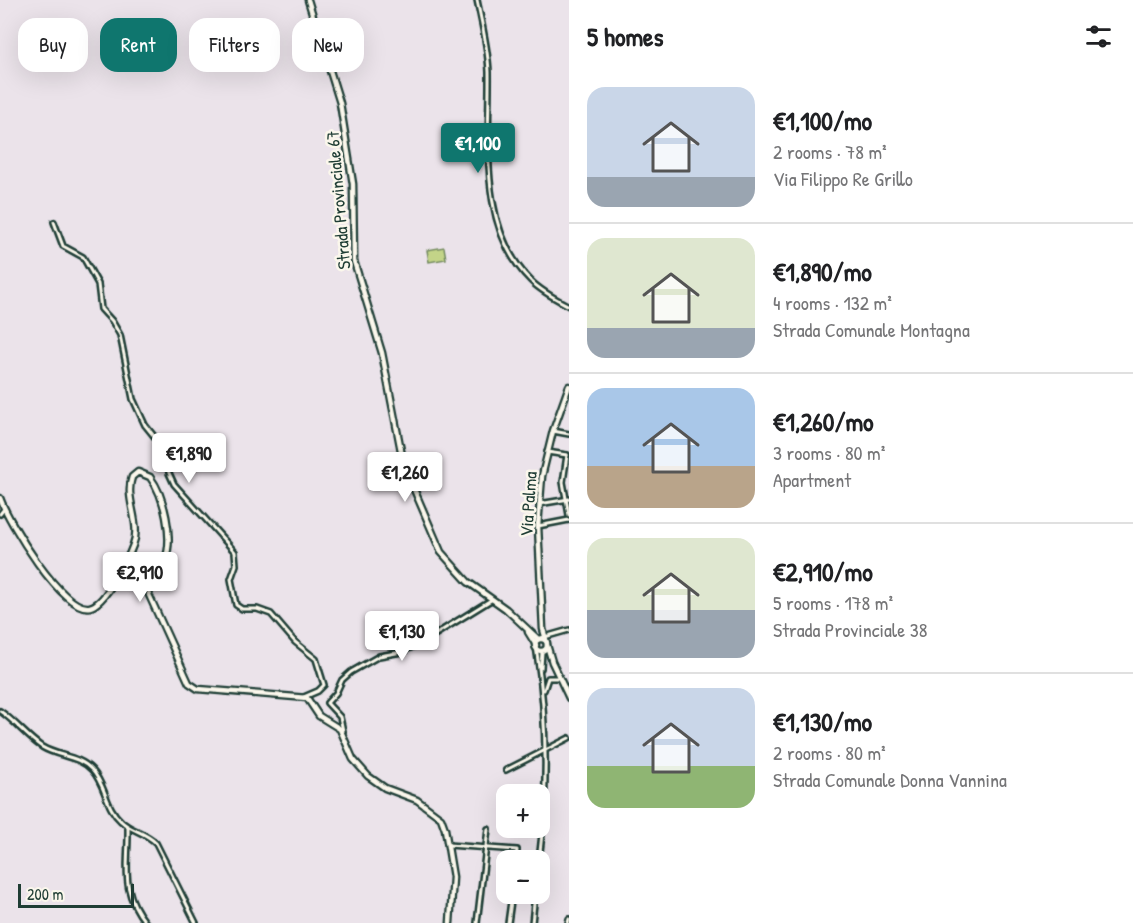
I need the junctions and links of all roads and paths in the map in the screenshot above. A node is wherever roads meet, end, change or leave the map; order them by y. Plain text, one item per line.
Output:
1 (308, 0) edge
2 (477, 0) edge
3 (54, 222) dead end
4 (569, 306) edge
5 (569, 386) edge
6 (553, 431) junction
7 (569, 434) edge
8 (547, 452) junction
9 (568, 455) edge
10 (0, 498) edge
11 (568, 500) edge
12 (539, 504) junction
13 (4, 509) junction
14 (0, 514) edge
15 (569, 515) edge
16 (569, 520) edge
17 (538, 526) junction
18 (492, 599) junction
19 (525, 627) junction
20 (543, 628) junction
21 (569, 630) edge
22 (555, 633) junction
23 (541, 638) junction
24 (547, 644) junction
25 (536, 645) junction
26 (543, 651) junction
27 (552, 662) junction
28 (541, 672) junction
29 (559, 678) junction
30 (543, 694) junction
31 (304, 697) junction
32 (569, 698) edge
33 (0, 711) edge
34 (343, 733) junction
35 (569, 738) edge
36 (544, 750) junction
37 (506, 770) dead end
38 (128, 827) junction
39 (488, 829) dead end
40 (449, 847) junction
41 (486, 848) junction
42 (517, 850) edge
43 (540, 850) edge
44 (511, 904) edge
45 (534, 904) edge
46 (146, 923) edge
47 (196, 923) edge
48 (450, 923) edge
49 (477, 923) edge
50 (508, 923) edge
51 (532, 923) edge

1 - 18 street, Strada Provinciale 67
2 - 4 street
3 - 31 street
5 - 6 street, Via Palma
6 - 7 street
6 - 8 street, Via Palma
8 - 9 street
8 - 12 street, Via Palma
9 - 11 street
10 - 13 street
11 - 12 street
11 - 15 street
12 - 17 street, Via Palma
13 - 14 street
13 - 31 street
16 - 17 street
17 - 20 street, Via Palma
18 - 19 street, Strada Provinciale 67
18 - 34 street
19 - 23 street, Strada Provinciale 67
19 - 25 street
20 - 22 street
20 - 23 street
21 - 22 street
22 - 23 street
22 - 24 street
23 - 24 street, Strada Provinciale 67
23 - 25 street
24 - 26 street
24 - 27 street
25 - 26 street
25 - 28 street
26 - 27 street
26 - 28 street
27 - 29 street
28 - 30 street
29 - 30 street
29 - 32 street
30 - 36 street
31 - 34 street
33 - 38 street
34 - 40 street
35 - 36 street
36 - 37 street
36 - 43 street
38 - 46 street
38 - 47 street
39 - 41 street
40 - 41 street
40 - 48 street
41 - 42 street
41 - 49 street
44 - 50 street
45 - 51 street

